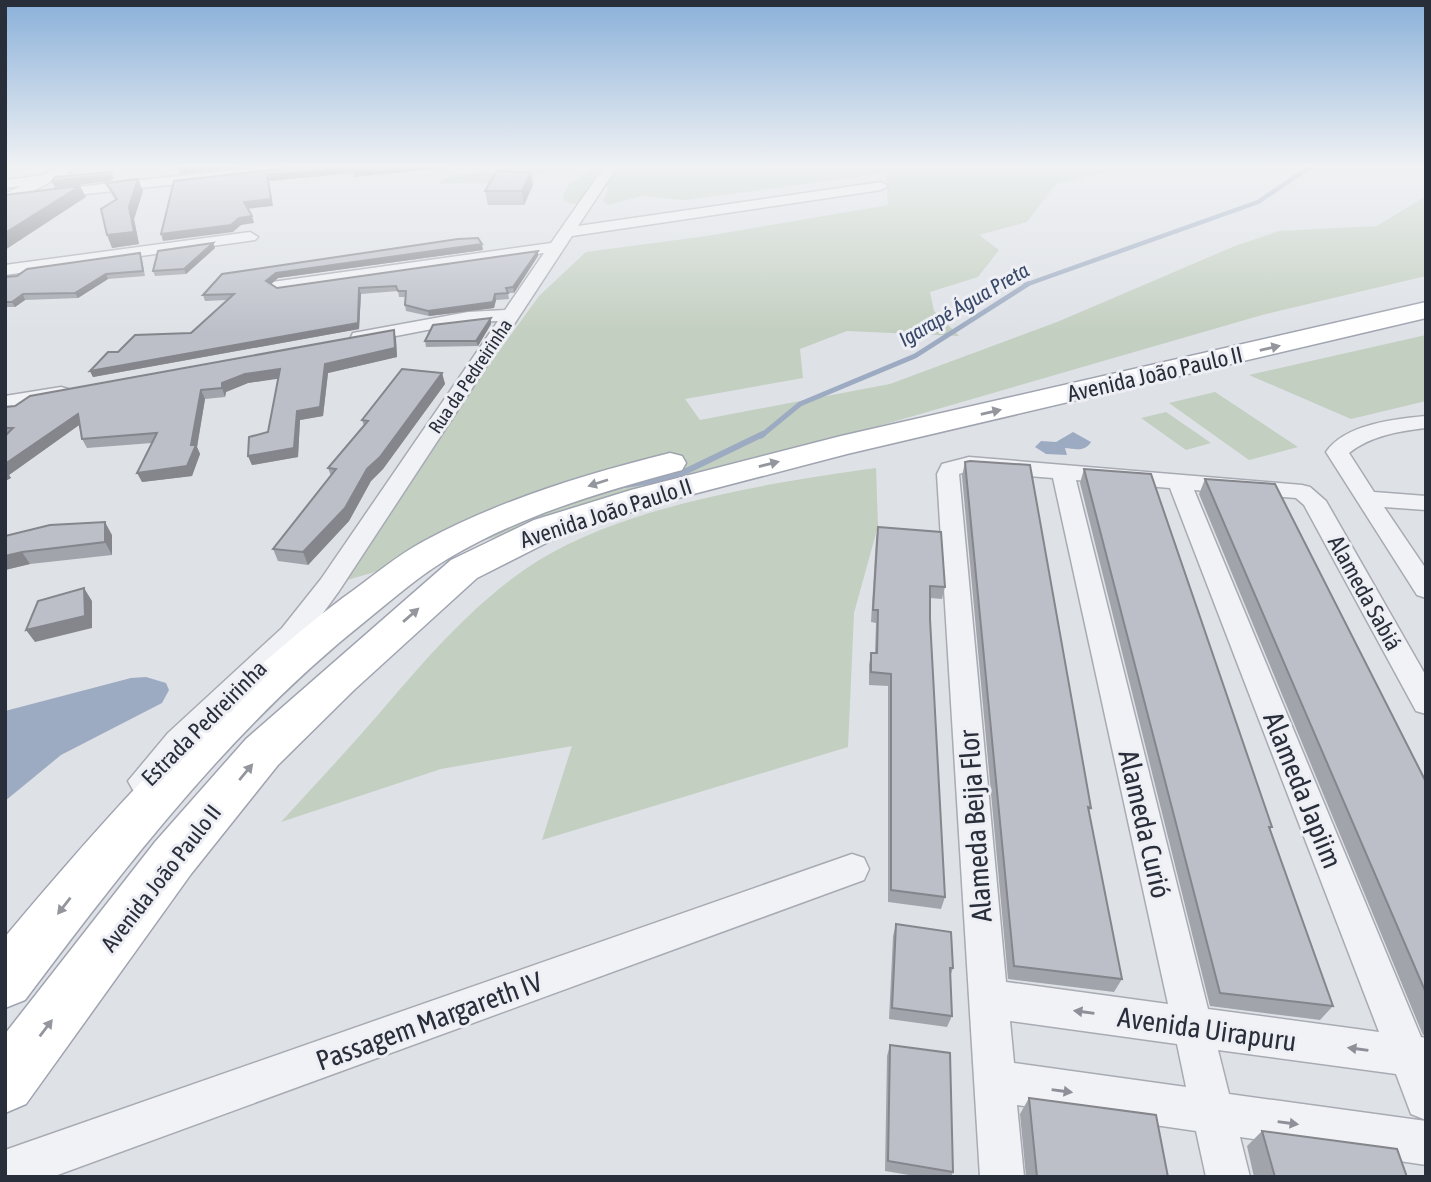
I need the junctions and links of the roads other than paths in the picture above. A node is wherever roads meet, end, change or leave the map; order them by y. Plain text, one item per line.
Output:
1 (572, 222) edge
2 (665, 222) edge
3 (250, 237) dead end
4 (561, 239) junction
5 (5, 270) edge
6 (278, 286) edge
7 (1426, 290) edge
8 (1426, 310) edge
9 (510, 316) junction
10 (344, 340) edge
11 (75, 391) edge
12 (5, 402) edge
13 (1426, 422) edge
14 (695, 470) junction
15 (1063, 471) junction
16 (1180, 481) junction
17 (1367, 498) junction
18 (1426, 503) edge
19 (330, 585) joint
20 (1426, 589) edge
21 (1426, 703) edge
22 (852, 869) dead end
23 (92, 870) junction
24 (5, 981) edge
25 (989, 999) junction
26 (1193, 1027) junction
27 (1417, 1057) edge
28 (995, 1081) junction
29 (5, 1083) edge
30 (1426, 1099) edge
31 (1213, 1112) junction
32 (1426, 1143) edge
33 (5, 1172) edge
34 (1002, 1177) edge
35 (1228, 1177) edge

1 - 4 street, Rua da Pedreirinha
2 - 4 street
3 - 5 street
4 - 6 street
4 - 9 street, Rua da Pedreirinha
7 - 14 main road, Avenida João Paulo II
14 -> 8 main road, Avenida João Paulo II
9 - 10 street
9 - 19 street, Rua da Pedreirinha
11 - 12 street
13 - 17 street
14 -> 23 main road, Avenida João Paulo II
29 -> 14 main road, Avenida João Paulo II
15 - 16 street
15 - 25 street, Alameda Beija Flor
15 - 26 street, Alameda Curió
16 - 21 street, Alameda Sabiá
16 - 27 street, Alameda Japiim
17 - 18 street
17 - 20 street
19 - 23 street, Estrada Pedreirinha
22 - 33 street, Passagem Margareth IV
23 -> 24 main road, Avenida João Paulo II
26 -> 25 street, Avenida Uirapuru
25 - 28 street, Alameda Beija Flor
27 -> 26 street, Avenida Uirapuru
26 - 31 street, Alameda Curió
27 - 30 street, Alameda Japiim
28 -> 31 street
28 - 34 street, Alameda Beija Flor
31 -> 32 street
31 - 35 street, Alameda Curió

